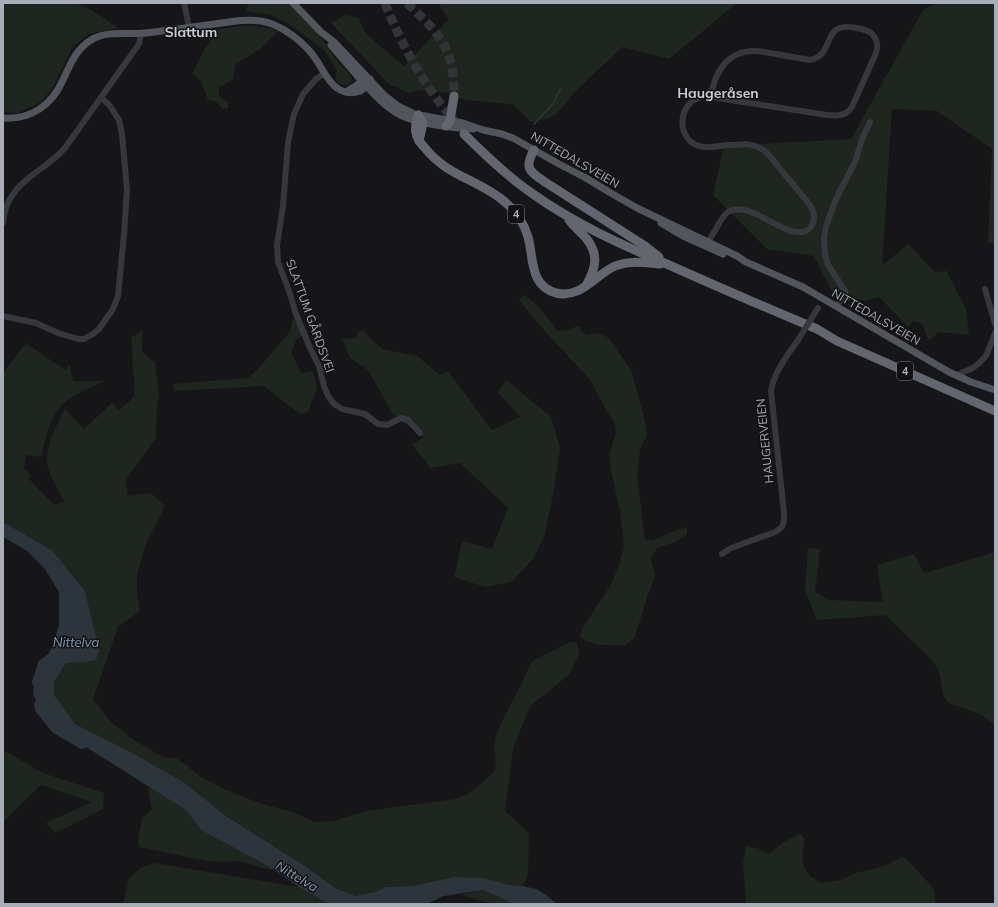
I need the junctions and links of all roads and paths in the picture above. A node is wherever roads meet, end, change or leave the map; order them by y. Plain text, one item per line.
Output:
1 (184, 3) edge
2 (293, 3) edge
3 (189, 27) junction
4 (141, 34) junction
5 (325, 73) junction
6 (366, 82) junction
7 (454, 96) tunnel mouth
8 (101, 97) junction
9 (711, 97) junction
10 (3, 118) edge
11 (419, 120) junction
12 (870, 122) dead end
13 (448, 124) junction
14 (464, 134) dead end
15 (534, 150) junction
16 (564, 215) junction
17 (3, 223) edge
18 (709, 245) junction
19 (667, 264) junction
20 (585, 287) junction
21 (985, 289) dead end
22 (823, 299) junction
23 (835, 306) junction
24 (3, 316) edge
25 (995, 324) edge
26 (817, 329) junction
27 (995, 333) edge
28 (957, 376) junction
29 (995, 390) edge
30 (995, 406) edge
31 (995, 411) edge
32 (420, 433) dead end
33 (722, 554) dead end

1 - 3 street
2 - 6 main road, NITTEDALSVEIEN
3 - 4 main road
3 - 5 main road
4 - 8 street
4 - 10 main road
5 - 6 main road
5 - 32 street, SLATTUM GÅRDSVEI
6 - 11 main road, NITTEDALSVEIEN
7 - 13 highway
8 - 17 street
8 - 24 street
9 - 9 street
9 - 18 street
11 - 13 main road, NITTEDALSVEIEN
11 - 20 highway, 4
12 - 23 street
13 - 15 main road, NITTEDALSVEIEN
14 - 16 highway, 4
15 - 18 main road, NITTEDALSVEIEN
15 - 19 highway, 4
16 - 19 highway, 4
16 - 20 highway, 4
18 - 22 main road, NITTEDALSVEIEN
19 - 20 highway, 4
19 - 26 highway, 4
21 - 25 street
22 - 23 main road, NITTEDALSVEIEN
22 - 33 street, HAUGERVEIEN, bridge
23 - 28 main road, NITTEDALSVEIEN
26 - 30 highway, 4
26 - 31 highway, 4
27 - 28 street
28 - 29 main road, NITTEDALSVEIEN

